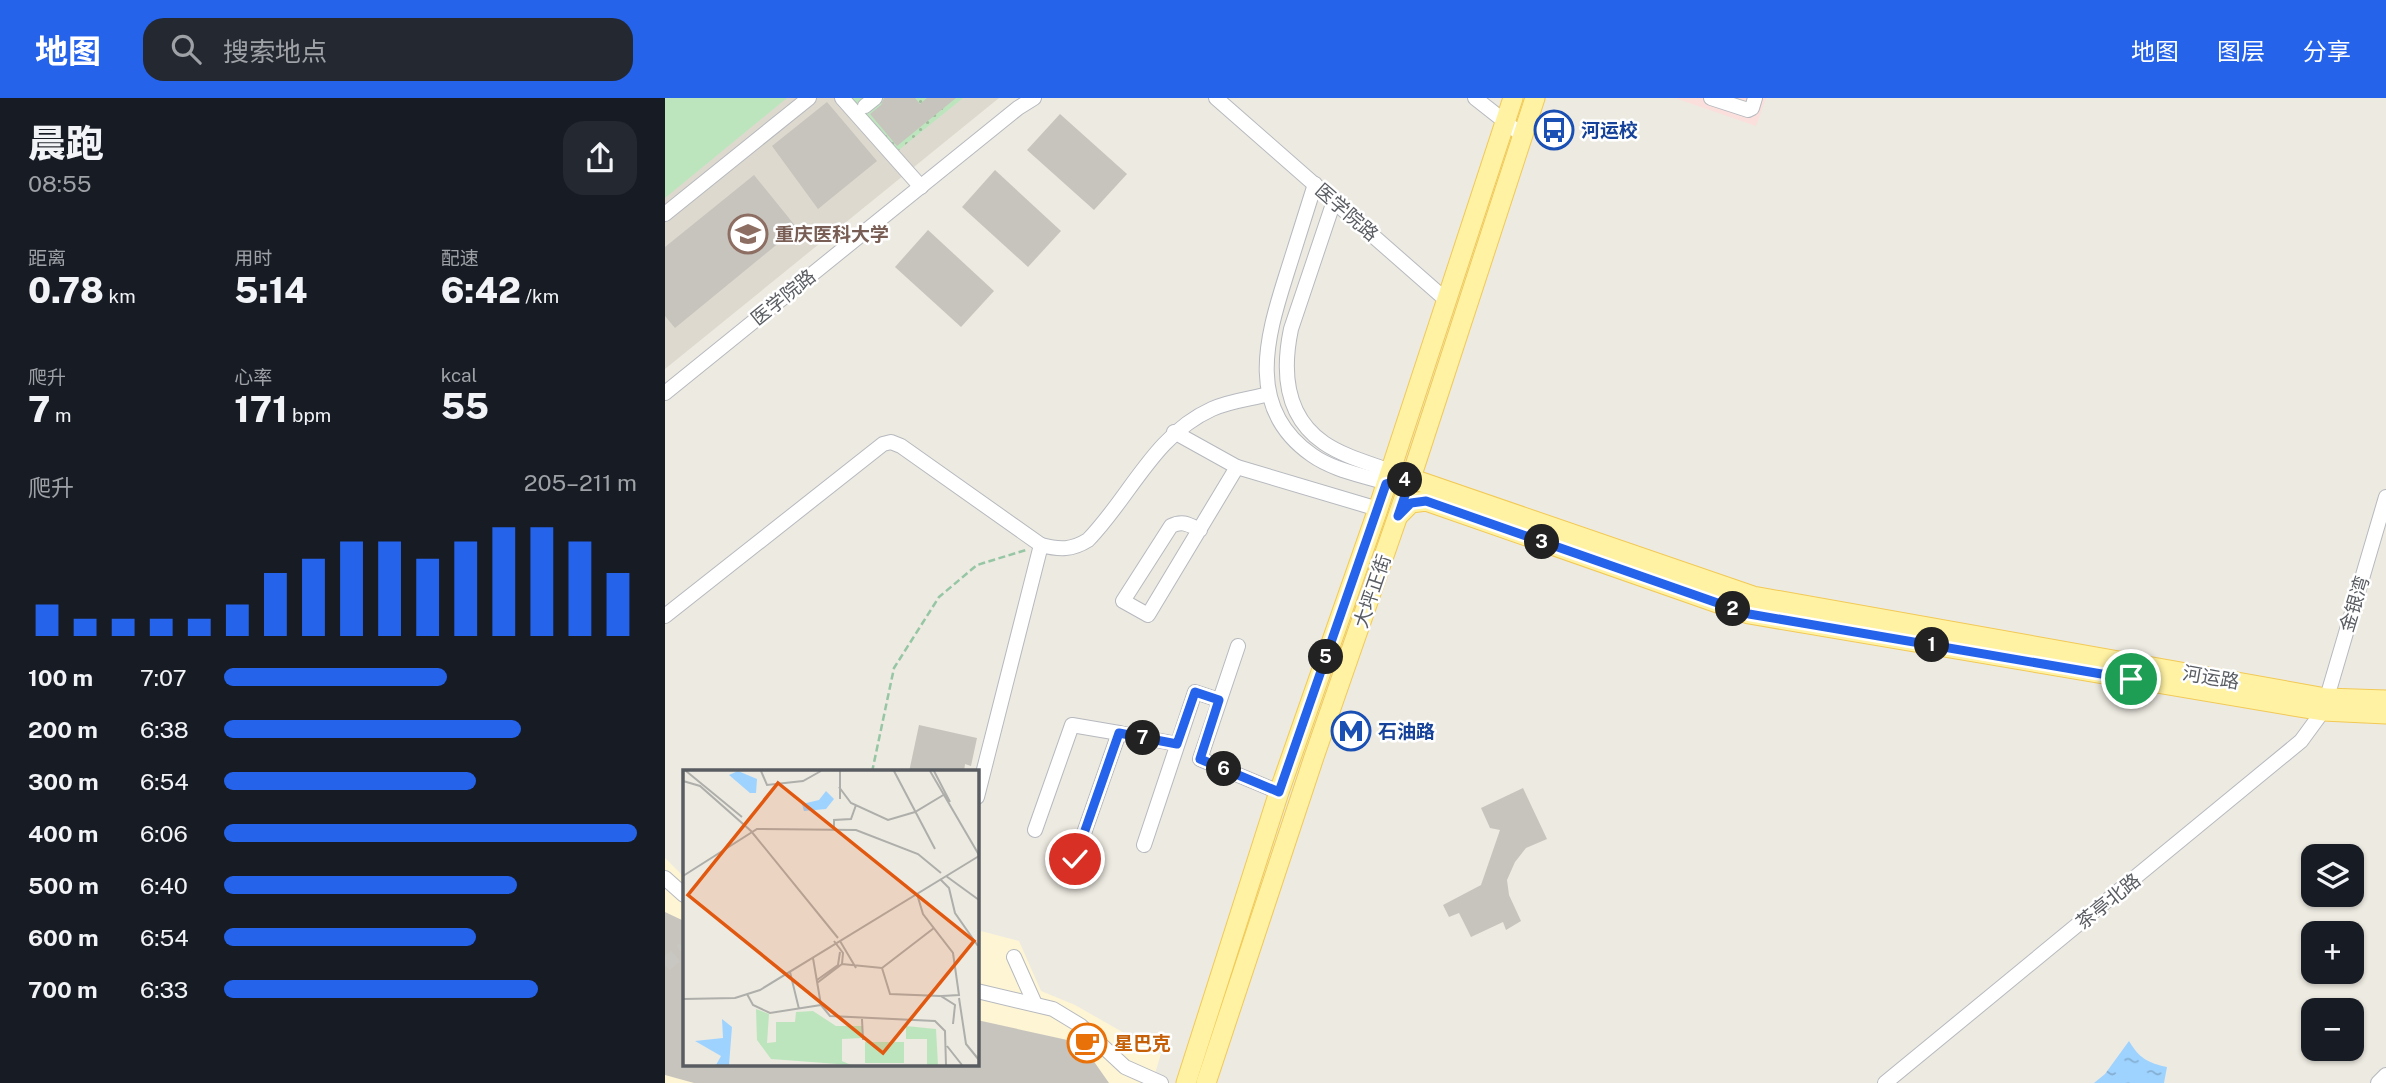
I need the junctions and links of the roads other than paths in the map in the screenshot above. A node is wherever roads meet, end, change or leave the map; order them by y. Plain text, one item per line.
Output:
1 (809, 98) edge
2 (842, 98) edge
3 (1034, 98) edge
4 (1216, 98) edge
5 (1475, 98) edge
6 (1513, 98) edge
7 (1535, 98) edge
8 (1711, 98) edge
9 (1755, 98) edge
10 (1505, 121) junction
11 (1522, 135) junction
12 (1315, 184) junction
13 (921, 187) junction
14 (1335, 201) junction
15 (665, 214) edge
16 (1445, 299) junction
17 (665, 393) edge
18 (1269, 394) junction
19 (1174, 432) junction
20 (1424, 439) junction
21 (1328, 464) junction
22 (1237, 467) junction
23 (1388, 477) junction
24 (1411, 478) junction
25 (1464, 496) junction
26 (2386, 497) edge
27 (1378, 509) junction
28 (1398, 516) junction
29 (1199, 530) junction
30 (1041, 545) junction
31 (665, 616) edge
32 (1238, 646) dead end
33 (1219, 700) junction
34 (2386, 700) edge
35 (2324, 704) junction
36 (2386, 714) edge
37 (1119, 733) junction
38 (1177, 744) junction
39 (1279, 792) junction
40 (978, 793) edge
41 (1035, 830) dead end
42 (1144, 845) dead end
43 (1075, 859) dead end
44 (665, 878) edge
45 (683, 894) edge
46 (1014, 957) dead end
47 (978, 991) edge
48 (1035, 1004) junction
49 (1195, 1057) junction
50 (2386, 1075) edge
51 (1892, 1081) edge
52 (1161, 1083) edge
53 (1176, 1083) edge
54 (1186, 1083) edge
55 (1206, 1083) edge
56 (2378, 1083) edge

1 - 15 street
2 - 13 street
3 - 13 street, 医学院路
4 - 12 street, 医学院路
5 - 10 street
6 - 10 main road, 大坪正街
7 - 11 main road, 大坪正街
8 - 9 street
10 - 11 street
10 - 16 main road, 大坪正街
11 - 20 main road, 大坪正街
12 - 14 street, 医学院路
12 - 18 street
13 - 17 street, 医学院路
14 - 16 street, 医学院路
14 - 23 street
16 - 23 main road, 大坪正街
18 - 19 street
18 - 21 street
19 - 22 street
19 - 30 street
20 - 24 main road, 大坪正街
20 - 25 main road
21 - 23 street
21 - 27 street
22 - 27 street
22 - 29 street
23 - 24 main road, 河运路
23 - 27 main road, 大坪正街
24 - 25 main road, 河运路
24 - 28 main road, 大坪正街
25 - 35 main road, 河运路
26 - 35 street, 金银湾
27 - 39 main road, 大坪正街
28 - 35 main road, 河运路
28 - 55 main road, 大坪正街
29 - 29 street
30 - 31 street
30 - 40 street
32 - 33 street
33 - 38 street
33 - 39 street
34 - 35 main road, 河运路
35 - 36 main road, 河运路
35 - 51 street, 茶亭北路
37 - 38 street
37 - 41 street
37 - 43 street
38 - 42 street
39 - 49 main road, 大坪正街
44 - 45 street
46 - 48 street
47 - 48 street
48 - 52 street
49 - 53 street
49 - 54 main road, 大坪正街
50 - 56 street

